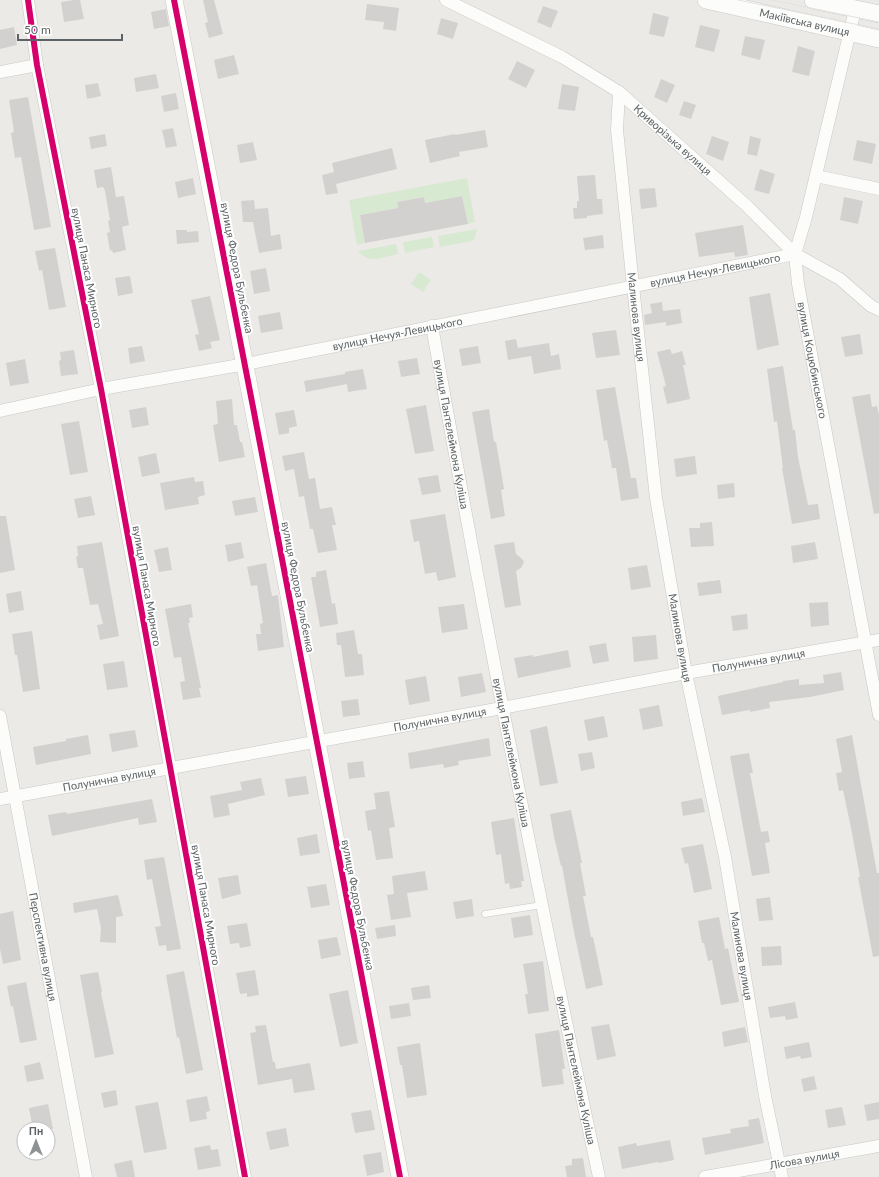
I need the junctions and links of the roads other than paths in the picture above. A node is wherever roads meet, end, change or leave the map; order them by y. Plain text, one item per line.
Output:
1 (28, 0) edge
2 (174, 0) edge
3 (446, 0) edge
4 (706, 0) edge
5 (813, 0) edge
6 (855, 10) junction
7 (879, 14) edge
8 (850, 33) junction
9 (879, 39) edge
10 (37, 65) junction
11 (0, 72) edge
12 (619, 92) junction
13 (816, 176) junction
14 (879, 189) edge
15 (794, 254) junction
16 (633, 286) junction
17 (879, 310) edge
18 (432, 326) junction
19 (246, 364) junction
20 (101, 389) junction
21 (0, 411) edge
22 (879, 640) edge
23 (865, 641) junction
24 (686, 673) junction
25 (502, 708) junction
26 (879, 714) edge
27 (0, 716) edge
28 (317, 742) junction
29 (170, 769) junction
30 (15, 796) junction
31 (0, 799) edge
32 (542, 905) junction
33 (485, 914) dead end
34 (879, 1146) edge
35 (779, 1163) junction
36 (86, 1177) edge
37 (245, 1177) edge
38 (400, 1177) edge
39 (599, 1177) edge
40 (705, 1177) edge
41 (782, 1177) edge

1 - 10 street, вулиця Панаса Мирного
2 - 19 street, вулиця Федора Бульбенка
3 - 12 street, Криворізька вулиця
4 - 8 street, Макіївська вулиця
5 - 6 street
6 - 7 street
6 - 8 street, вулиця Коцюбинського
8 - 9 street, Макіївська вулиця
8 - 13 street, вулиця Коцюбинського
10 - 11 street
10 - 20 street, вулиця Панаса Мирного
12 - 15 street, Криворізька вулиця
12 - 16 street, Малинова вулиця
13 - 14 street
13 - 15 street, вулиця Коцюбинського
15 - 16 street, вулиця Нечуя-Левицького
15 - 17 street, Криворізька вулиця
15 - 23 street, вулиця Коцюбинського
16 - 18 street, вулиця Нечуя-Левицького
16 - 24 street, Малинова вулиця
18 - 19 street, вулиця Нечуя-Левицького
18 - 25 street, вулиця Пантелеймона Куліша
19 - 20 street, вулиця Нечуя-Левицького
19 - 28 street, вулиця Федора Бульбенка
20 - 21 street, вулиця Нечуя-Левицького
20 - 29 street, вулиця Панаса Мирного
22 - 23 street, Полунична вулиця
23 - 24 street, Полунична вулиця
23 - 26 street, вулиця Коцюбинського
24 - 25 street, Полунична вулиця
24 - 35 street, Малинова вулиця
25 - 28 street, Полунична вулиця
25 - 32 street, вулиця Пантелеймона Куліша
27 - 30 street, Перспективна вулиця
28 - 29 street, Полунична вулиця
28 - 38 street, вулиця Федора Бульбенка
29 - 30 street, Полунична вулиця
29 - 37 street, вулиця Панаса Мирного
30 - 31 street, Полунична вулиця
30 - 36 street, Перспективна вулиця
32 - 33 lane
32 - 39 street, вулиця Пантелеймона Куліша
34 - 35 street, Лісова вулиця
35 - 40 street, Лісова вулиця
35 - 41 street, Малинова вулиця

